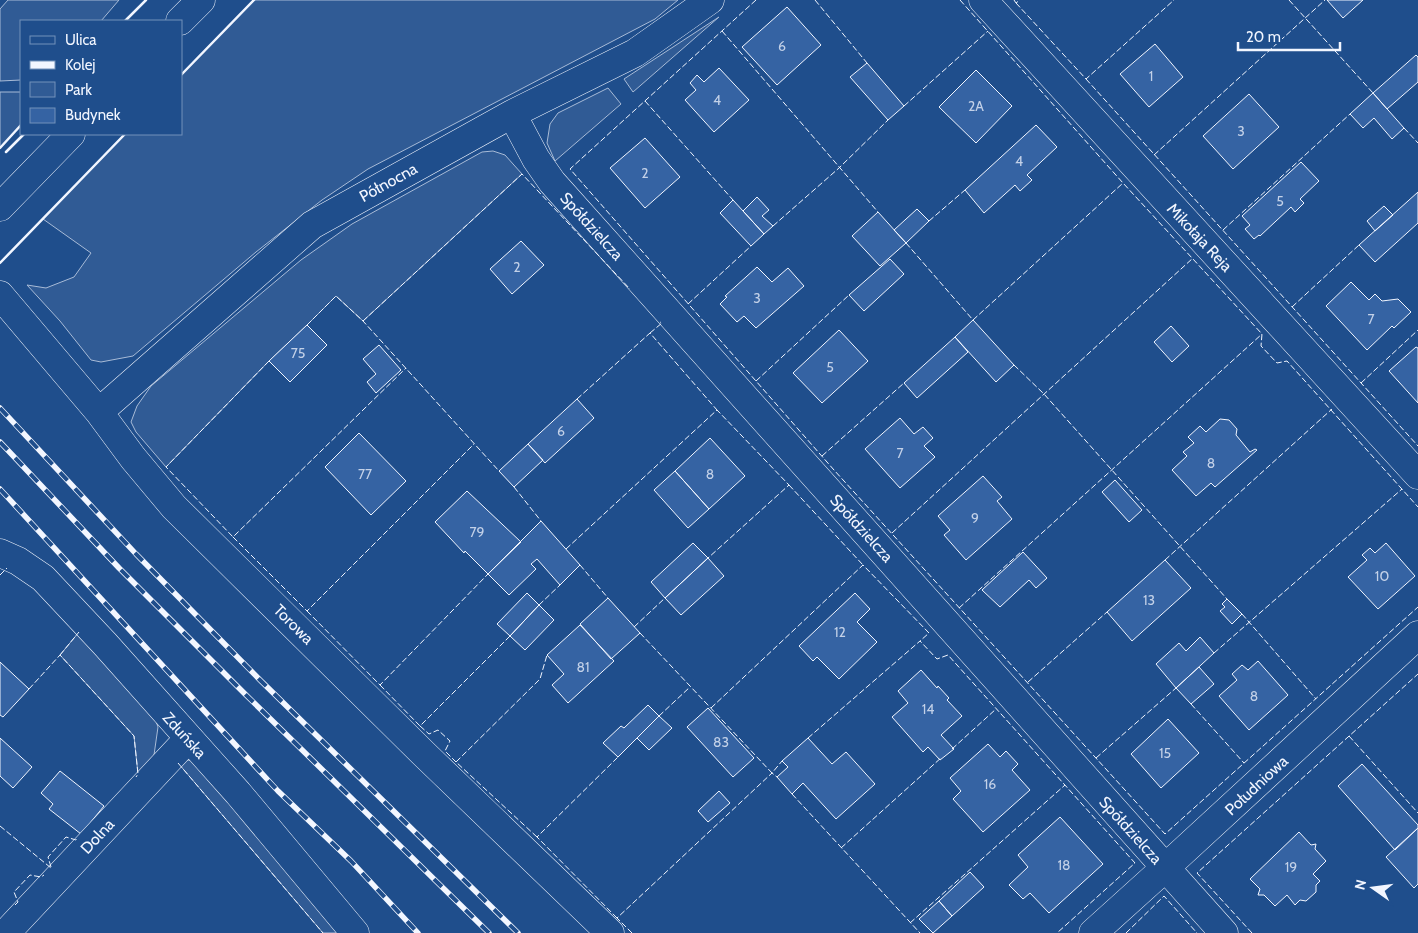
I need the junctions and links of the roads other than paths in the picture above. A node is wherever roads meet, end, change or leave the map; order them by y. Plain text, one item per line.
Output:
1 (201, 0) edge
2 (710, 0) edge
3 (983, 0) edge
4 (181, 20) edge
5 (512, 114) junction
6 (70, 135) edge
7 (1, 206) edge
8 (0, 295) edge
9 (99, 412) junction
10 (1418, 475) edge
11 (0, 553) edge
12 (1418, 635) edge
13 (188, 739) junction
14 (1165, 868) junction
15 (6, 933) edge
16 (355, 933) edge
17 (610, 933) edge
18 (1093, 933) edge
19 (1224, 933) edge

1 - 4 street
2 - 5 street, Północna
3 - 10 street, Mikołaja Reja
5 - 9 street, Północna
5 - 14 street, Spółdzielcza
6 - 7 street
8 - 9 street, Torowa
9 - 17 street, Torowa
11 - 13 street, Zduńska
12 - 14 street, Południowa
13 - 15 street, Dolna
13 - 16 street, Zduńska
14 - 18 street, Południowa
14 - 19 street, Spółdzielcza

